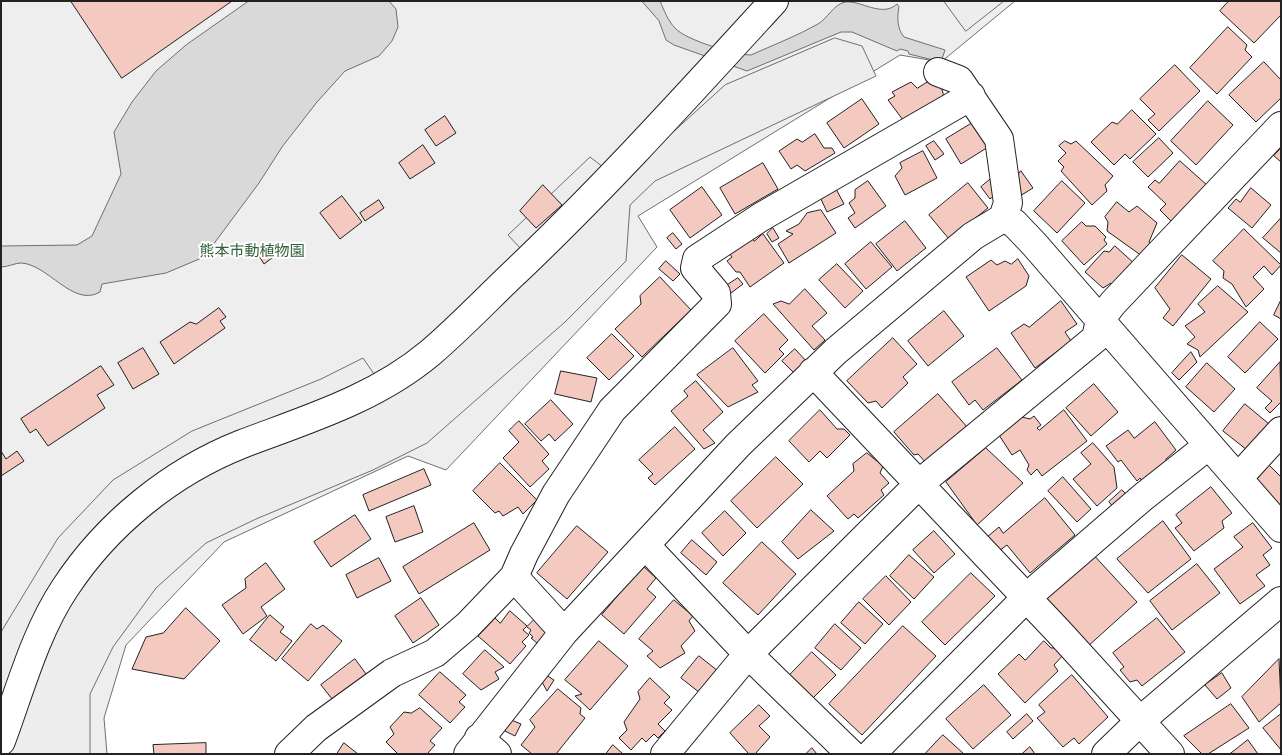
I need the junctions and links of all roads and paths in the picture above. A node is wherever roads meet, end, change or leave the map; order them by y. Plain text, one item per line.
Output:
1 (774, 1) edge
2 (938, 72) dead end
3 (971, 96) junction
4 (1281, 126) edge
5 (1003, 218) junction
6 (1100, 320) junction
7 (813, 372) junction
8 (1281, 431) edge
9 (1209, 445) junction
10 (1238, 478) junction
11 (920, 483) junction
12 (1281, 528) edge
13 (645, 545) junction
14 (514, 577) junction
15 (1027, 597) junction
16 (1281, 601) edge
17 (564, 632) junction
18 (748, 654) junction
19 (1140, 721) junction
20 (1, 741) edge
21 (481, 748) edge
22 (289, 754) edge
23 (665, 754) edge
24 (850, 754) edge
25 (871, 754) edge
26 (1106, 754) edge
27 (1170, 754) edge

1 - 20 street
2 - 3 street
3 - 5 street
3 - 14 street
4 - 6 street
5 - 6 street
5 - 7 street
6 - 9 street
6 - 11 street
7 - 11 street
7 - 13 street
8 - 10 street
9 - 10 street
9 - 15 street
10 - 12 street
11 - 15 street
11 - 18 street
13 - 17 street
13 - 18 street
14 - 17 street
14 - 22 street
15 - 19 street
15 - 25 street
16 - 19 street
17 - 21 street
18 - 23 street
18 - 24 street
19 - 26 street
19 - 27 street

